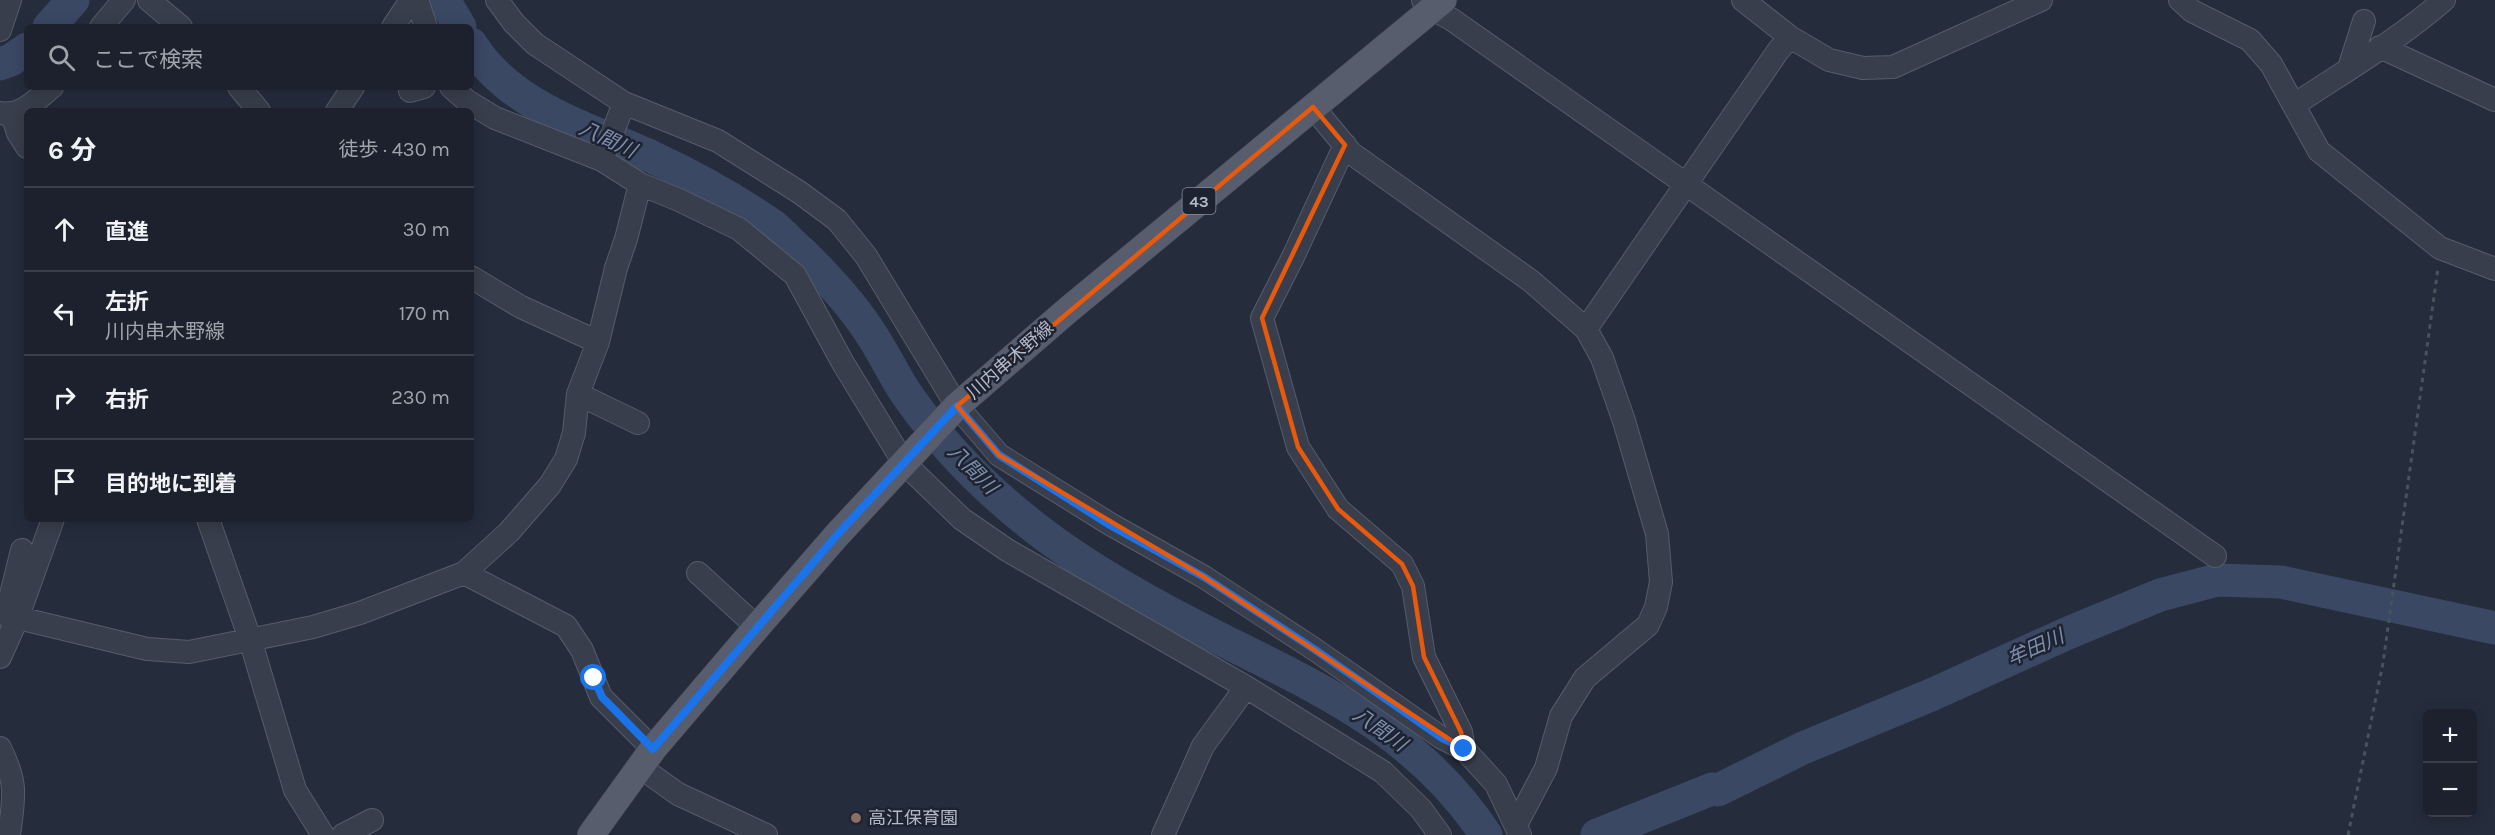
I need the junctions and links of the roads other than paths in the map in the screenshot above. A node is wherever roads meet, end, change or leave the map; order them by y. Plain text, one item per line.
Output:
1 (10, 0) edge
2 (124, 0) edge
3 (149, 0) edge
4 (411, 0) edge
5 (417, 0) edge
6 (497, 0) edge
7 (1743, 0) edge
8 (2041, 0) edge
9 (2180, 0) edge
10 (2444, 0) edge
11 (1432, 3) edge
12 (2364, 21) dead end
13 (104, 24) edge
14 (177, 24) edge
15 (395, 24) edge
16 (425, 24) edge
17 (0, 30) edge
18 (1790, 37) junction
19 (2380, 47) junction
20 (2349, 68) junction
21 (48, 90) edge
22 (242, 90) edge
23 (351, 90) edge
24 (454, 90) edge
25 (2495, 100) edge
26 (624, 103) junction
27 (2294, 105) junction
28 (1313, 107) junction
29 (256, 108) edge
30 (339, 108) edge
31 (6, 114) edge
32 (24, 142) edge
33 (1345, 145) junction
34 (602, 160) junction
35 (640, 184) junction
36 (1686, 186) junction
37 (2495, 269) edge
38 (474, 279) edge
39 (1586, 329) junction
40 (598, 342) junction
41 (578, 394) junction
42 (957, 406) junction
43 (638, 423) dead end
44 (904, 463) junction
45 (52, 522) edge
46 (209, 522) edge
47 (22, 550) dead end
48 (2215, 556) dead end
49 (464, 573) junction
50 (698, 573) dead end
51 (18, 619) junction
52 (757, 627) junction
53 (250, 639) junction
54 (0, 657) edge
55 (1246, 687) junction
56 (0, 748) edge
57 (1464, 749) junction
58 (646, 758) junction
59 (372, 819) dead end
60 (1518, 830) edge
61 (9, 835) edge
62 (323, 835) edge
63 (343, 835) edge
64 (591, 835) edge
65 (766, 835) edge
66 (1163, 835) edge
67 (1440, 835) edge

1 - 17 street
2 - 13 street
3 - 14 street
4 - 15 street
5 - 16 street
6 - 26 street
7 - 18 street
8 - 18 street
9 - 27 street
10 - 19 street
11 - 28 main road, 川内串木野線 / 43
11 - 36 street
12 - 20 street
18 - 36 street
19 - 20 street
19 - 25 street
20 - 27 street
21 - 31 street
22 - 29 street
23 - 30 street
24 - 34 street
26 - 34 street
26 - 42 street
27 - 37 street
28 - 33 street
28 - 42 main road, 川内串木野線 / 43
31 - 32 street
33 - 39 street
33 - 57 street
34 - 35 street
35 - 40 street
35 - 44 street
36 - 39 street
36 - 48 street
38 - 40 street
39 - 60 street
40 - 41 street
41 - 43 street
41 - 49 street
42 - 44 main road, 川内串木野線 / 43
42 - 57 street
44 - 52 main road, 川内串木野線 / 43
44 - 55 street
45 - 51 street
46 - 53 street
47 - 51 street
49 - 53 street
49 - 58 street
50 - 52 street
51 - 53 street
51 - 54 street
52 - 58 main road, 川内串木野線 / 43
53 - 62 street
55 - 66 street
55 - 67 street
56 - 61 street
57 - 60 street
58 - 64 main road, 川内串木野線 / 43
58 - 65 street
59 - 63 street

